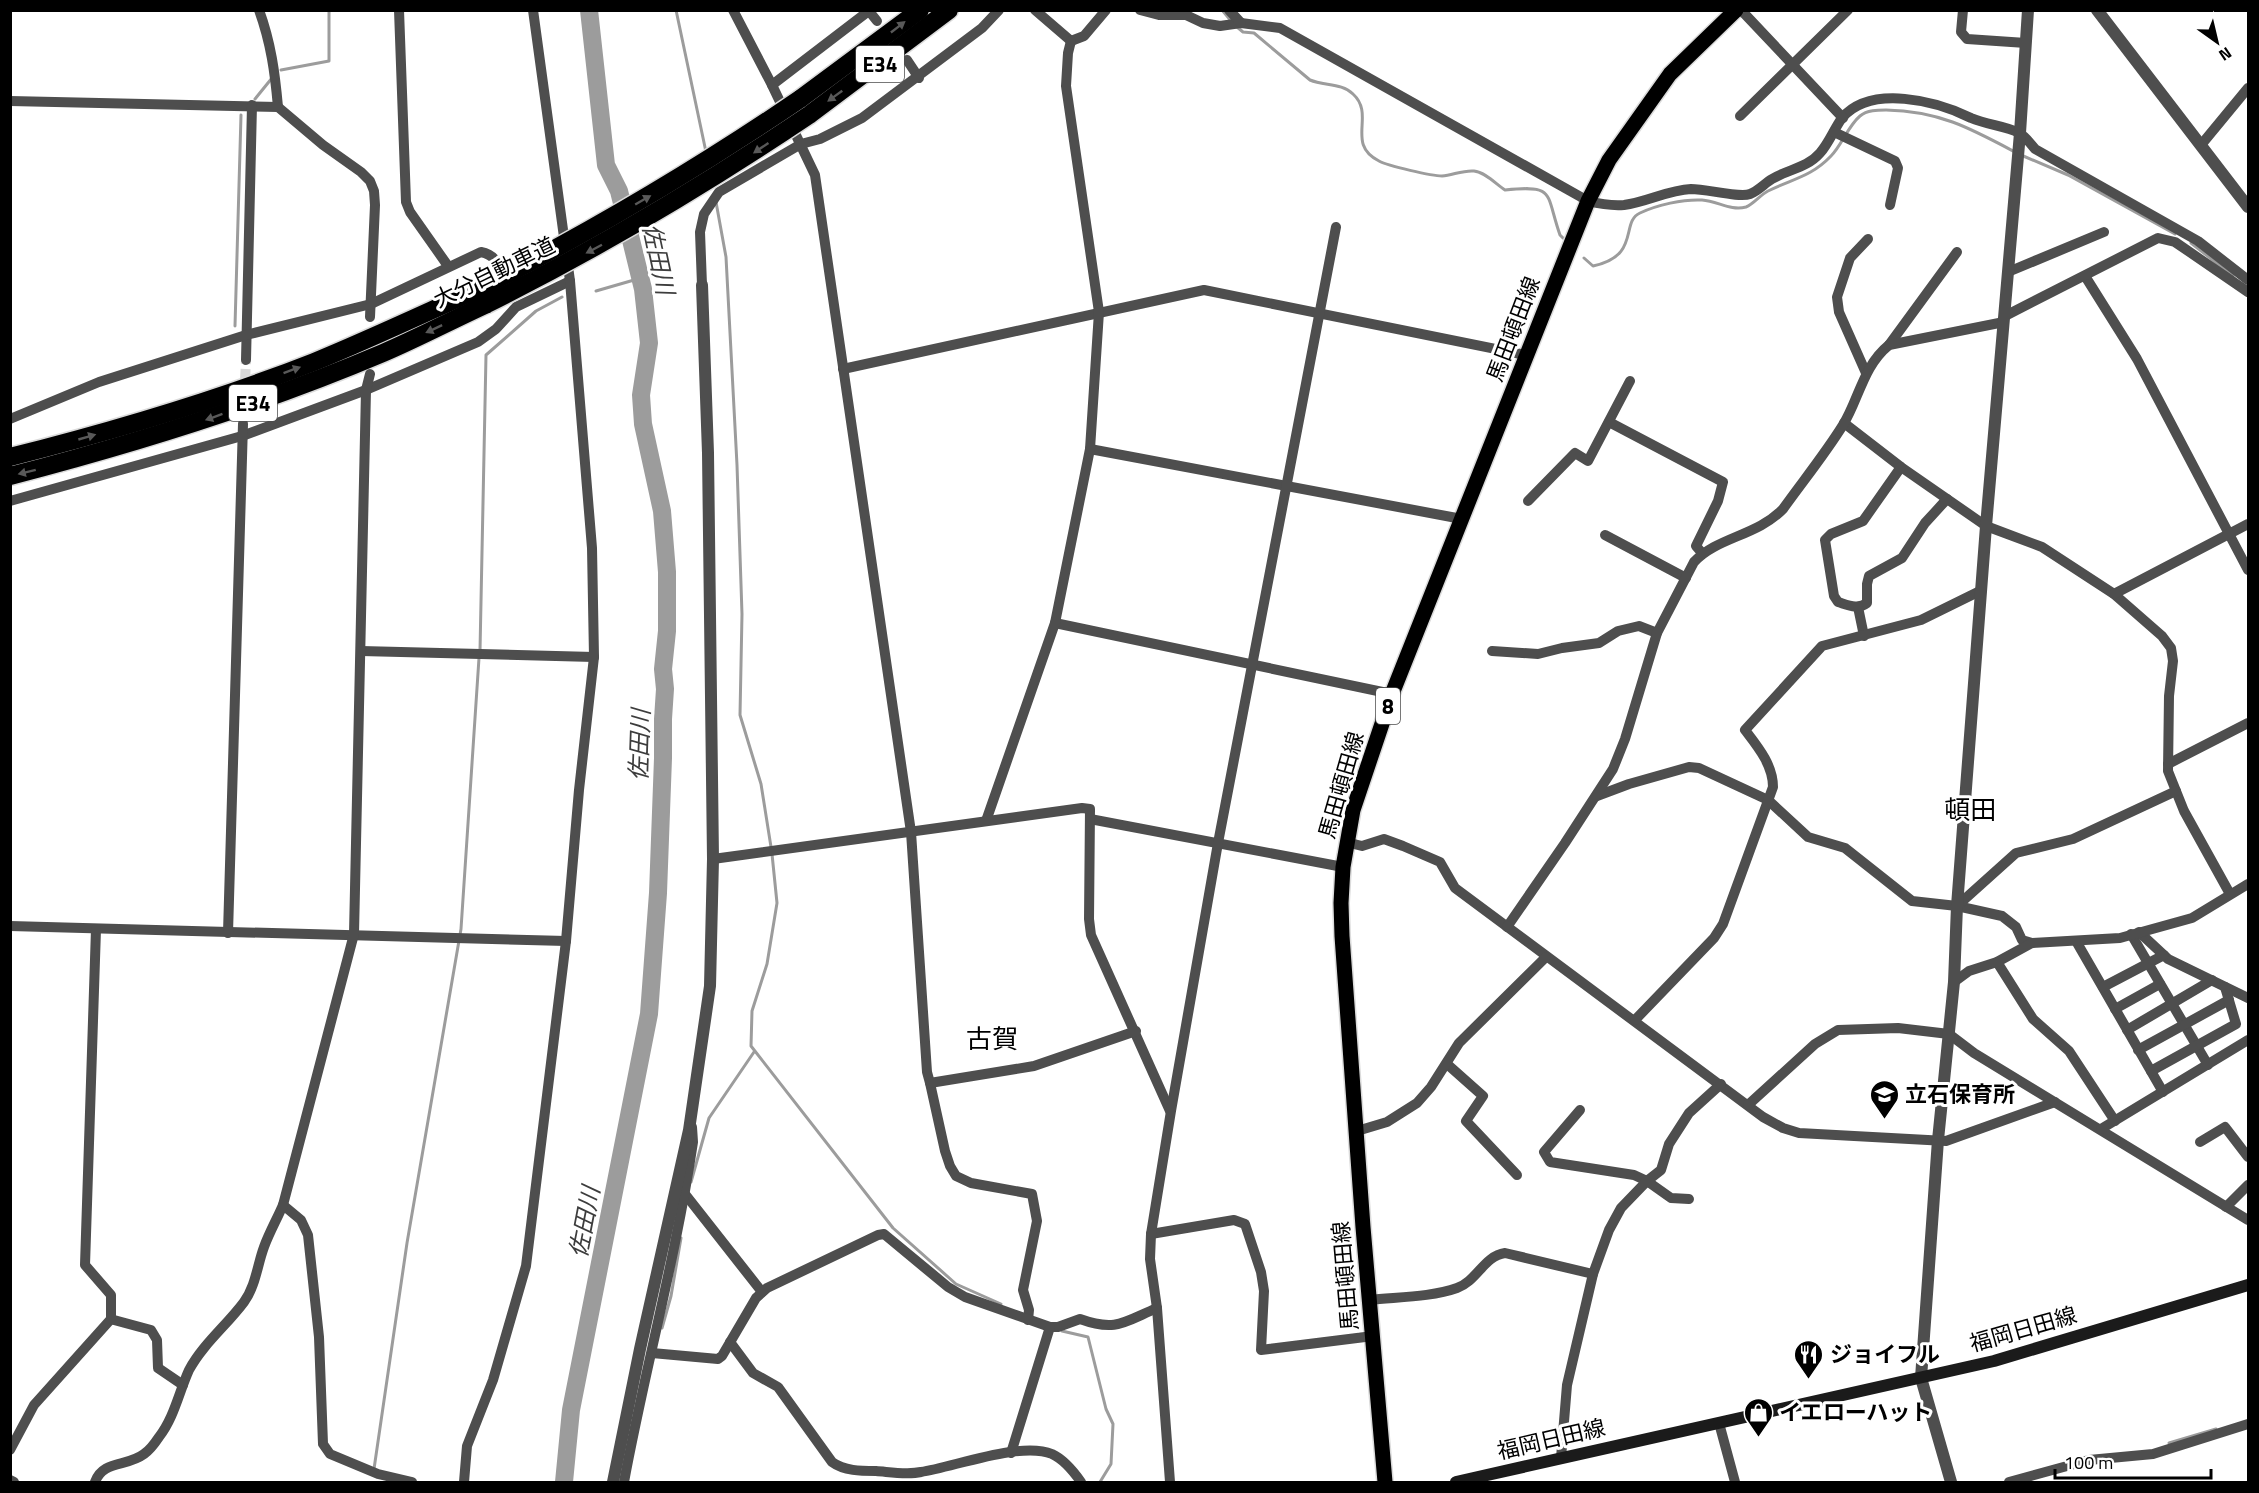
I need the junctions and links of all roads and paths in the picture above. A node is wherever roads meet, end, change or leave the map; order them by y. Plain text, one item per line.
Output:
1 (259, 10) edge
2 (399, 10) edge
3 (533, 10) edge
4 (733, 10) edge
5 (920, 10) edge
6 (949, 10) edge
7 (999, 10) edge
8 (1035, 10) edge
9 (1106, 10) edge
10 (1140, 10) edge
11 (1229, 10) edge
12 (1736, 10) edge
13 (1741, 10) edge
14 (1848, 10) edge
15 (1962, 10) edge
16 (2028, 10) edge
17 (2097, 10) edge
18 (870, 11) edge
19 (877, 21) dead end
20 (1237, 23) junction
21 (1071, 40) junction
22 (2026, 43) junction
23 (907, 60) dead end
24 (1793, 64) junction
25 (919, 78) junction
26 (772, 85) junction
27 (2248, 88) edge
28 (10, 101) edge
29 (252, 105) junction
30 (278, 106) junction
31 (805, 107) junction
32 (1740, 116) dead end
33 (1843, 118) junction
34 (1840, 135) junction
35 (2020, 138) junction
36 (801, 144) junction
37 (2201, 145) junction
38 (1588, 201) junction
39 (1890, 205) dead end
40 (2248, 207) edge
41 (1336, 227) dead end
42 (2104, 232) dead end
43 (1868, 239) dead end
44 (1957, 252) dead end
45 (448, 266) junction
46 (2008, 272) junction
47 (2085, 276) junction
48 (2248, 280) edge
49 (570, 281) junction
50 (702, 285) joint
51 (2248, 292) edge
52 (484, 296) junction
53 (371, 304) junction
54 (516, 307) junction
55 (1099, 312) junction
56 (1320, 313) junction
57 (370, 317) dead end
58 (2004, 319) junction
59 (246, 335) junction
60 (1889, 345) junction
61 (1526, 355) junction
62 (246, 360) tunnel mouth
63 (843, 369) junction
64 (1866, 373) junction
65 (370, 374) dead end
66 (1630, 381) dead end
67 (366, 390) junction
68 (10, 419) edge
69 (1608, 422) junction
70 (1844, 423) junction
71 (243, 424) tunnel mouth
72 (242, 436) junction
73 (1090, 448) junction
74 (10, 457) edge
75 (1901, 467) junction
76 (10, 476) edge
77 (1287, 485) junction
78 (1947, 499) junction
79 (10, 501) edge
80 (1528, 501) dead end
81 (1462, 519) junction
82 (2248, 524) edge
83 (1986, 526) junction
84 (2229, 534) junction
85 (1605, 535) dead end
86 (1702, 553) junction
87 (2248, 570) edge
88 (1686, 578) junction
89 (1982, 590) junction
90 (2114, 594) junction
91 (1858, 607) junction
92 (1055, 623) junction
93 (1657, 633) junction
94 (1864, 636) junction
95 (361, 651) junction
96 (1492, 651) dead end
97 (594, 657) junction
98 (1253, 663) junction
99 (1392, 694) junction
100 (2248, 723) edge
101 (2168, 764) junction
102 (2176, 791) junction
103 (1597, 796) junction
104 (1768, 800) junction
105 (1090, 819) junction
106 (986, 821) junction
107 (911, 832) junction
108 (1346, 842) junction
109 (1218, 843) junction
110 (712, 859) junction
111 (1343, 867) junction
112 (2248, 884) edge
113 (2230, 894) junction
114 (1957, 906) junction
115 (10, 926) edge
116 (1507, 927) junction
117 (96, 929) junction
118 (228, 933) junction
119 (2135, 933) junction
120 (354, 934) junction
121 (2076, 940) junction
122 (566, 941) junction
123 (2032, 943) junction
124 (2164, 955) junction
125 (1546, 957) junction
126 (1997, 962) junction
127 (2148, 963) junction
128 (2212, 980) junction
129 (1954, 982) junction
130 (2160, 984) junction
131 (2103, 987) junction
132 (2226, 987) junction
133 (2248, 998) edge
134 (2229, 1000) junction
135 (2172, 1004) junction
136 (2115, 1009) junction
137 (1635, 1020) junction
138 (2184, 1024) junction
139 (1136, 1030) junction
140 (2127, 1030) junction
141 (1949, 1034) junction
142 (2248, 1041) edge
143 (2197, 1046) junction
144 (2139, 1050) junction
145 (1447, 1064) junction
146 (2208, 1065) junction
147 (2151, 1071) junction
148 (930, 1083) junction
149 (1721, 1084) junction
150 (2163, 1092) junction
151 (2055, 1102) junction
152 (1748, 1105) junction
153 (1581, 1110) dead end
154 (1171, 1111) junction
155 (691, 1119) junction
156 (2115, 1121) junction
157 (2101, 1129) junction
158 (1357, 1131) junction
159 (1938, 1140) junction
160 (2199, 1142) dead end
161 (2248, 1157) edge
162 (1517, 1175) dead end
163 (1647, 1181) junction
164 (2248, 1185) edge
165 (685, 1194) junction
166 (1689, 1199) dead end
167 (283, 1205) junction
168 (2226, 1207) junction
169 (2248, 1220) edge
170 (1151, 1234) junction
171 (1593, 1274) junction
172 (2248, 1285) edge
173 (762, 1292) junction
174 (1370, 1300) junction
175 (1157, 1308) junction
176 (114, 1320) dead end
177 (1028, 1320) junction
178 (1050, 1327) junction
179 (1373, 1335) junction
180 (730, 1342) junction
181 (655, 1353) junction
182 (1921, 1378) junction
183 (183, 1385) junction
184 (1719, 1423) junction
185 (2248, 1424) edge
186 (10, 1450) edge
187 (1011, 1453) junction
188 (1561, 1458) junction
189 (379, 1477) edge
190 (919, 1478) edge
191 (95, 1482) edge
192 (411, 1482) edge
193 (464, 1482) edge
194 (613, 1482) edge
195 (624, 1482) edge
196 (1081, 1482) edge
197 (1170, 1482) edge
198 (1385, 1482) edge
199 (1456, 1482) edge
200 (1735, 1482) edge
201 (1949, 1482) edge
202 (2008, 1482) edge

1 - 30 street
2 - 45 street
3 - 49 street
4 - 26 street
31 -> 5 highway, 大分自動車道 / E34
6 -> 31 highway, 大分自動車道 / E34
7 - 25 street
8 - 21 street
9 - 21 street
10 - 20 street
11 - 20 street
12 - 38 main road, 馬田頓田線 / 8
13 - 24 street
14 - 24 street
15 - 22 street
16 - 22 street
17 - 37 street
18 - 19 street
18 - 26 street
20 - 38 street
21 - 55 street
22 - 35 street
23 - 25 street
24 - 32 street
24 - 33 street
25 - 36 street
26 - 36 street
27 - 37 street
28 - 29 street
29 - 30 street
29 - 59 street
30 - 53 street
31 - 52 highway, 大分自動車道 / E34, bridge
33 - 34 street
33 - 35 street
34 - 38 street
34 - 39 street
35 - 46 street
35 - 48 street
36 - 50 street
36 - 63 street
37 - 40 street
38 - 61 main road, 馬田頓田線 / 8
41 - 56 street
42 - 46 street
43 - 64 street
44 - 60 street
45 - 53 street
45 - 54 street
46 - 58 street
47 - 51 street
47 - 58 street
47 - 84 street
49 - 54 street
49 - 97 street
50 - 110 street
74 -> 52 highway, 大分自動車道 / E34
52 -> 76 highway, 大分自動車道 / E34
53 - 57 street
53 - 59 street
54 - 67 street
55 - 56 street
55 - 63 street
55 - 73 street
56 - 61 street
56 - 77 street
58 - 60 street
58 - 83 street
59 - 62 street
59 - 68 street
60 - 64 street
61 - 81 main road, 馬田頓田線 / 8
63 - 107 street
64 - 70 street
65 - 67 street
66 - 69 street
67 - 72 street
67 - 95 street
69 - 80 street
69 - 86 street
70 - 75 street
70 - 86 street
71 - 72 street
72 - 79 street
72 - 118 street
73 - 77 street
73 - 92 street
75 - 78 street
75 - 91 street
77 - 81 street
77 - 98 street
78 - 83 street
78 - 91 street
81 - 99 main road, 馬田頓田線 / 8
82 - 84 street
83 - 89 street
83 - 90 street
84 - 87 street
84 - 90 street
85 - 88 street
86 - 88 street
88 - 93 street
89 - 94 street
89 - 114 street
90 - 101 street
91 - 94 street
92 - 98 street
92 - 106 street
93 - 96 street
93 - 103 street
94 - 104 street
95 - 97 street
95 - 120 street
97 - 122 street
98 - 99 street
98 - 109 street
99 - 108 main road, 馬田頓田線 / 8
100 - 101 street
101 - 102 street
102 - 113 street
102 - 114 street
103 - 104 street
103 - 116 street
104 - 114 street
104 - 137 street
105 - 106 street
105 - 109 street
105 - 139 street
106 - 107 street
107 - 110 street
107 - 148 street
108 - 111 main road, 馬田頓田線 / 8
108 - 116 street
109 - 111 street
109 - 154 street
110 - 155 street
111 - 158 main road, 馬田頓田線 / 8
112 - 113 street
113 - 119 street
114 - 123 street
114 - 129 street
115 - 117 street
116 - 125 street
117 - 118 street
117 - 186 street
118 - 120 street
119 - 121 street
119 - 124 street
119 - 127 street
120 - 122 street
120 - 167 street
121 - 123 street
121 - 131 street
122 - 193 street
123 - 126 street
124 - 127 street
124 - 128 street
125 - 137 street
125 - 145 street
126 - 129 street
126 - 156 street
127 - 130 street
127 - 131 street
128 - 132 street
128 - 135 street
129 - 141 street
130 - 135 street
130 - 136 street
131 - 136 street
132 - 133 street
132 - 134 street
134 - 138 street
134 - 143 street
135 - 138 street
135 - 140 street
136 - 140 street
137 - 149 street
138 - 143 street
138 - 144 street
139 - 148 street
139 - 154 street
140 - 144 street
141 - 151 street
141 - 152 street
141 - 159 street
142 - 146 street
143 - 146 street
143 - 147 street
144 - 147 street
145 - 158 street
145 - 162 street
146 - 150 street
147 - 150 street
148 - 177 street
149 - 152 street
149 - 163 street
150 - 156 street
151 - 157 street
151 - 159 street
152 - 159 street
153 - 163 street
154 - 170 street
155 - 165 street
155 - 194 street
156 - 157 street
157 - 168 street
158 - 174 main road, 馬田頓田線 / 8
159 - 182 street
160 - 161 street
163 - 166 street
163 - 171 street
164 - 168 street
165 - 173 street
165 - 181 street
167 - 183 street
167 - 189 street
168 - 169 street
170 - 175 street
170 - 179 street
171 - 174 street
171 - 188 street
172 - 182 main road, 福岡日田線
173 - 177 street
173 - 180 street
174 - 179 main road, 馬田頓田線 / 8
175 - 178 street
175 - 197 street
176 - 183 street
177 - 178 street
178 - 187 street
179 - 198 main road, 馬田頓田線 / 8
180 - 181 street
180 - 190 street
181 - 195 street
182 - 184 main road, 福岡日田線
182 - 201 street
183 - 191 street
184 - 188 main road, 福岡日田線
184 - 200 street
185 - 202 street
187 - 190 street
187 - 196 street
188 - 199 main road, 福岡日田線
189 - 192 street

